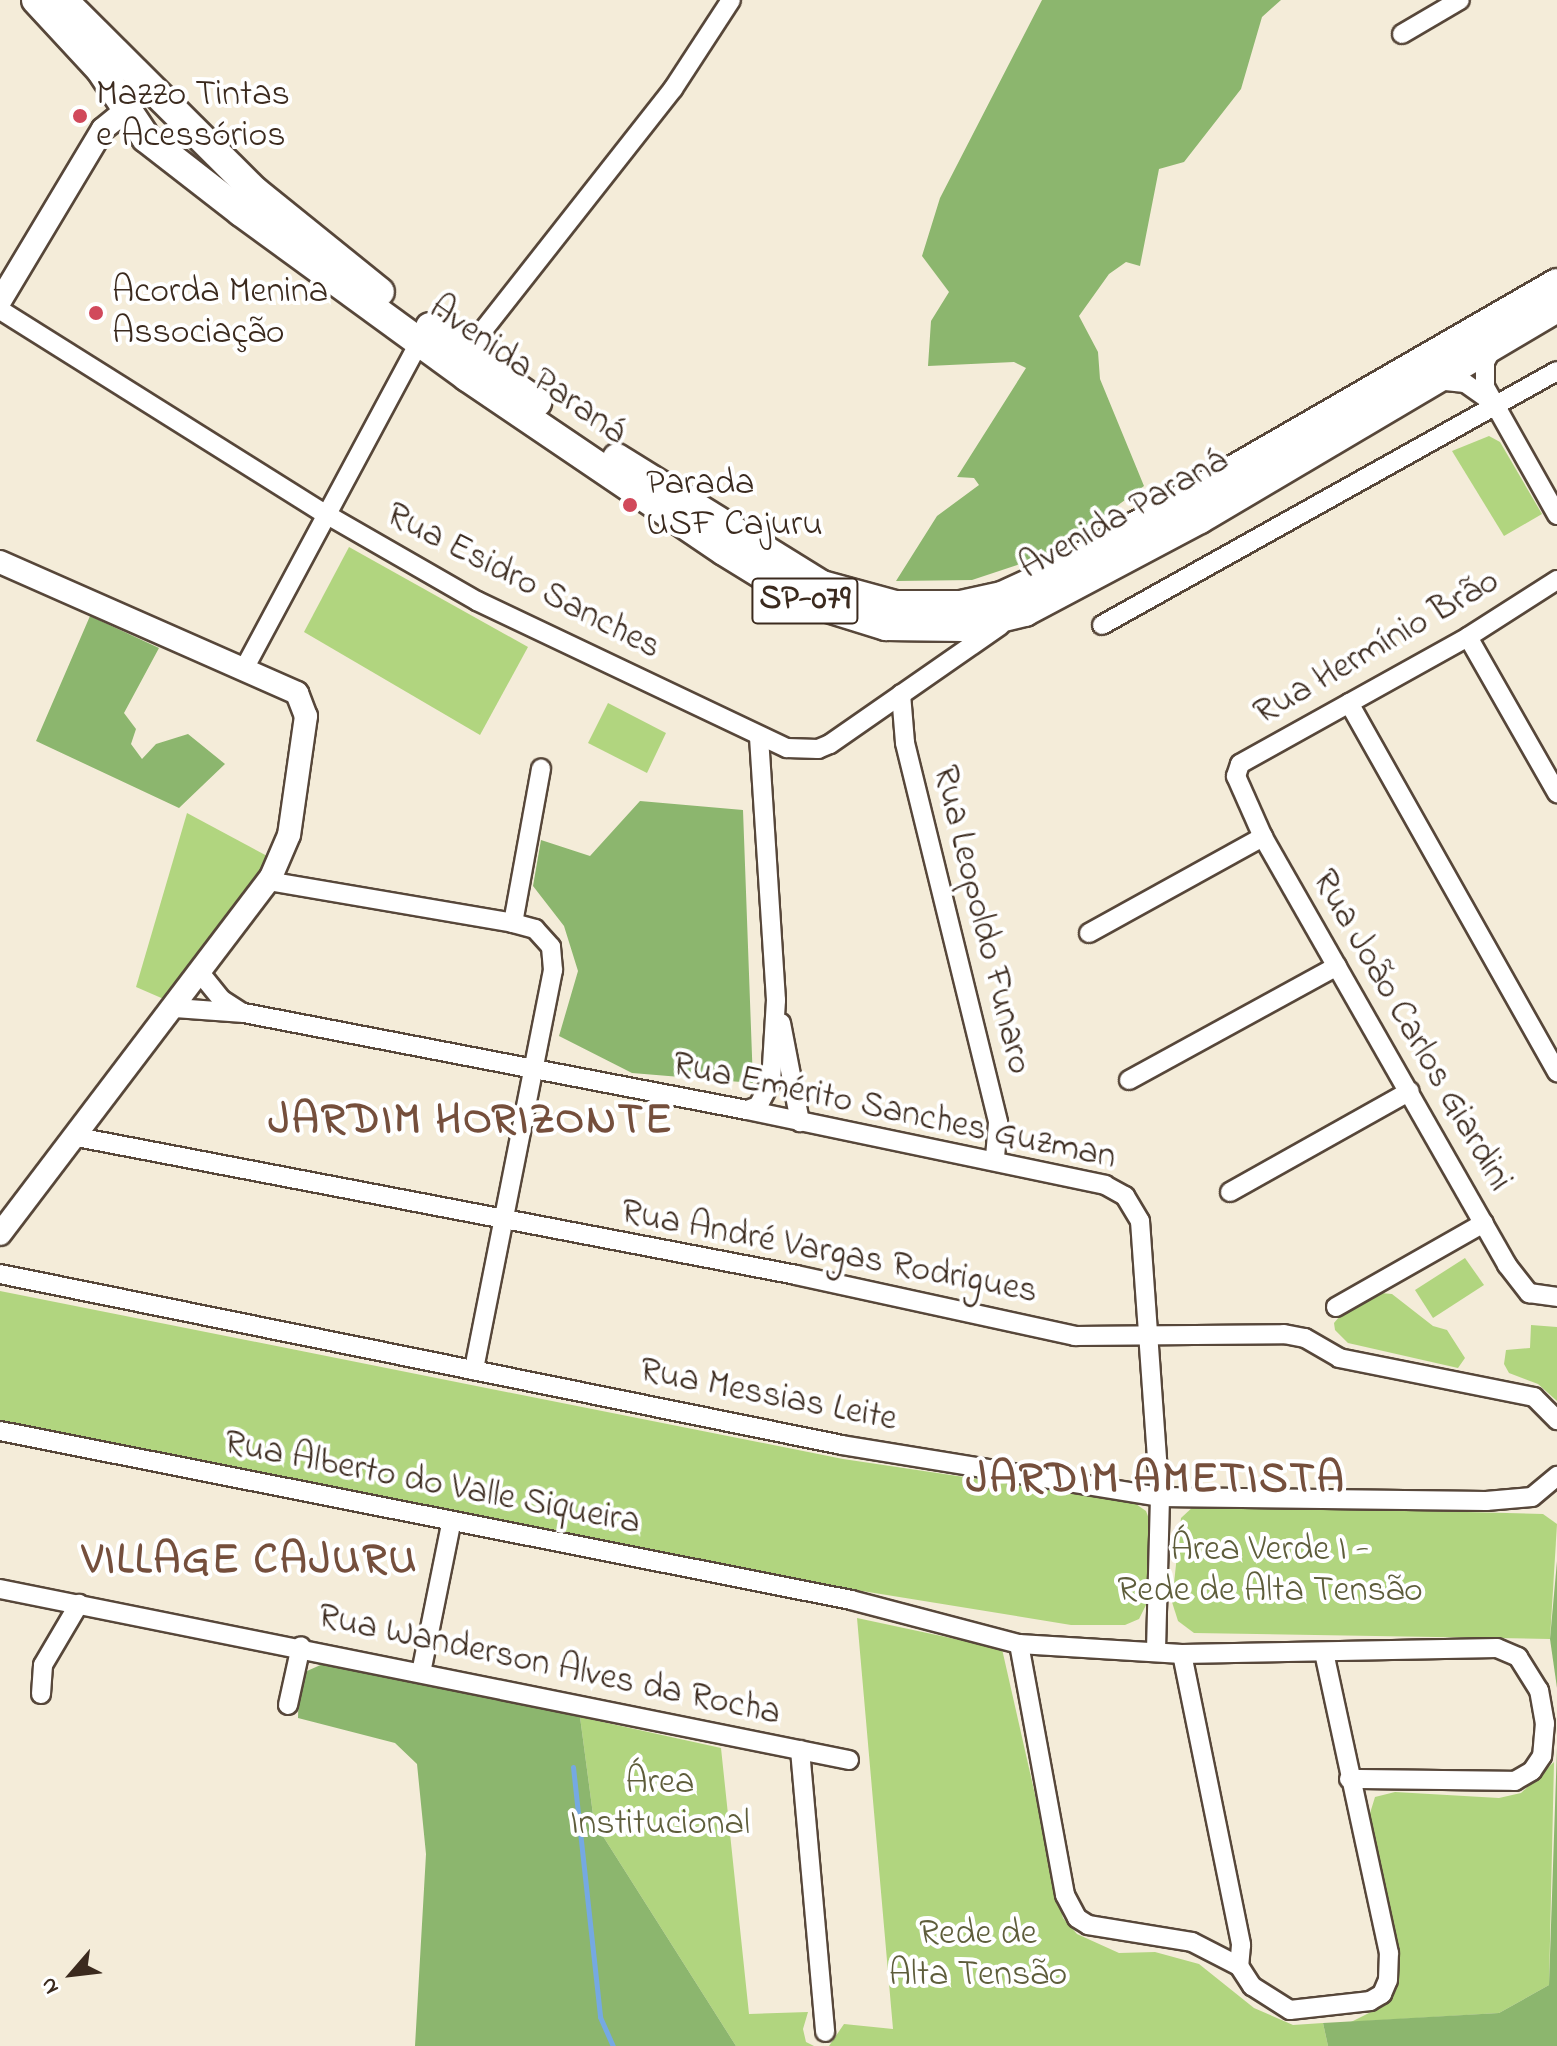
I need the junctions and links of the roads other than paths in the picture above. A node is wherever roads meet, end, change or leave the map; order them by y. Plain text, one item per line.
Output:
1 (36, 0) edge
2 (63, 0) edge
3 (731, 0) edge
4 (1460, 0) edge
5 (1402, 34) dead end
6 (128, 109) junction
7 (256, 192) junction
8 (1557, 283) edge
9 (0, 301) edge
10 (1557, 308) edge
11 (0, 310) edge
12 (419, 343) junction
13 (1494, 345) junction
14 (466, 352) junction
15 (1557, 371) edge
16 (1436, 380) junction
17 (1493, 405) junction
18 (324, 513) junction
19 (1557, 515) edge
20 (0, 562) edge
21 (1557, 580) edge
22 (1025, 612) junction
23 (1102, 625) dead end
24 (1468, 637) junction
25 (244, 669) junction
26 (901, 694) junction
27 (1349, 703) junction
28 (863, 722) junction
29 (759, 737) junction
30 (905, 743) junction
31 (541, 769) dead end
32 (1236, 776) joint
33 (1557, 793) edge
34 (1263, 837) junction
35 (280, 862) junction
36 (268, 881) junction
37 (308, 884) junction
38 (513, 923) junction
39 (1089, 933) dead end
40 (1337, 966) junction
41 (201, 974) junction
42 (776, 1000) junction
43 (175, 1008) junction
44 (244, 1013) junction
45 (533, 1069) junction
46 (1557, 1072) edge
47 (1129, 1080) dead end
48 (1410, 1091) junction
49 (747, 1110) junction
50 (800, 1122) junction
51 (77, 1137) junction
52 (995, 1160) junction
53 (1230, 1192) dead end
54 (504, 1221) junction
55 (1484, 1223) junction
56 (0, 1234) edge
57 (0, 1274) edge
58 (1554, 1299) edge
59 (1336, 1307) dead end
60 (1146, 1334) junction
61 (474, 1370) junction
62 (1557, 1420) edge
63 (0, 1431) edge
64 (1557, 1476) edge
65 (1160, 1497) junction
66 (451, 1524) junction
67 (0, 1589) edge
68 (79, 1604) junction
69 (1019, 1644) junction
70 (301, 1646) junction
71 (1156, 1651) junction
72 (1324, 1653) junction
73 (1182, 1654) junction
74 (421, 1673) junction
75 (41, 1694) dead end
76 (288, 1705) dead end
77 (800, 1750) junction
78 (849, 1760) dead end
79 (1349, 1779) junction
80 (1239, 1966) junction
81 (825, 2032) dead end

1 - 6 main road, Avenida Paraná / SP-079
2 - 7 main road, Avenida Paraná / SP-079
3 - 14 street
4 - 5 street
6 - 7 main road
6 - 9 street
6 - 12 main road, Avenida Paraná / SP-079
7 - 14 main road, Avenida Paraná / SP-079
8 - 14 main road, Avenida Paraná / SP-079
10 - 13 main road, Avenida Paraná / SP-079
11 - 18 street, Rua Esidro Sanches
12 - 18 street
12 - 22 main road, Avenida Paraná / SP-079
13 - 16 main road, Avenida Paraná / SP-079
13 - 17 street
15 - 17 street
16 - 17 street
16 - 22 main road, Avenida Paraná / SP-079
17 - 19 street
17 - 23 street
18 - 25 street
18 - 29 street, Rua Esidro Sanches
20 - 25 street
21 - 24 street, Rua Hermínio Brão
22 - 26 street, Rua Esidro Sanches
24 - 27 street, Rua Hermínio Brão
24 - 33 street
25 - 35 street
26 - 28 street, Rua Esidro Sanches
26 - 30 street, Rua Leopoldo Funaro
27 - 32 street, Rua Hermínio Brão
27 - 46 street
28 - 29 street, Rua Esidro Sanches
28 - 30 street, Rua Leopoldo Funaro
29 - 42 street
30 - 52 street, Rua Leopoldo Funaro
31 - 38 street
32 - 34 street, Rua João Carlos Giardini
34 - 39 street
34 - 40 street, Rua João Carlos Giardini
35 - 36 street
35 - 37 street
36 - 37 street
36 - 41 street
37 - 38 street
38 - 45 street
40 - 47 street
40 - 48 street, Rua João Carlos Giardini
41 - 43 street
41 - 44 street, Rua Emérito Sanches Guzman
42 - 49 street
42 - 50 street
43 - 44 street, Rua Emérito Sanches Guzman
43 - 51 street
44 - 45 street, Rua Emérito Sanches Guzman
45 - 49 street, Rua Emérito Sanches Guzman
45 - 54 street
48 - 53 street
48 - 55 street, Rua João Carlos Giardini
49 - 50 street, Rua Emérito Sanches Guzman
50 - 52 street, Rua Emérito Sanches Guzman
51 - 54 street, Rua André Vargas Rodrigues
51 - 56 street
52 - 60 street, Rua Emérito Sanches Guzman
54 - 60 street, Rua André Vargas Rodrigues
54 - 61 street
55 - 58 street, Rua João Carlos Giardini
55 - 59 street
57 - 61 street, Rua Messias Leite
60 - 62 street, Rua André Vargas Rodrigues
60 - 65 street, Rua Emérito Sanches Guzman
61 - 65 street, Rua Messias Leite
63 - 66 street, Rua Alberto do Valle Siqueira
64 - 65 street, Rua Messias Leite
65 - 71 street, Rua Emérito Sanches Guzman
66 - 69 street, Rua Alberto do Valle Siqueira
66 - 74 street
67 - 68 street, Rua Wanderson Alves da Rocha
68 - 70 street, Rua Wanderson Alves da Rocha
68 - 75 street
69 - 71 street, Rua Alberto do Valle Siqueira
69 - 80 street
70 - 74 street, Rua Wanderson Alves da Rocha
70 - 76 street
71 - 73 street, Rua Alberto do Valle Siqueira
72 - 73 street, Rua Alberto do Valle Siqueira
72 - 79 street
72 - 79 street, Rua Alberto do Valle Siqueira
73 - 80 street
74 - 77 street, Rua Wanderson Alves da Rocha
77 - 78 street, Rua Wanderson Alves da Rocha
77 - 81 street
79 - 80 street

